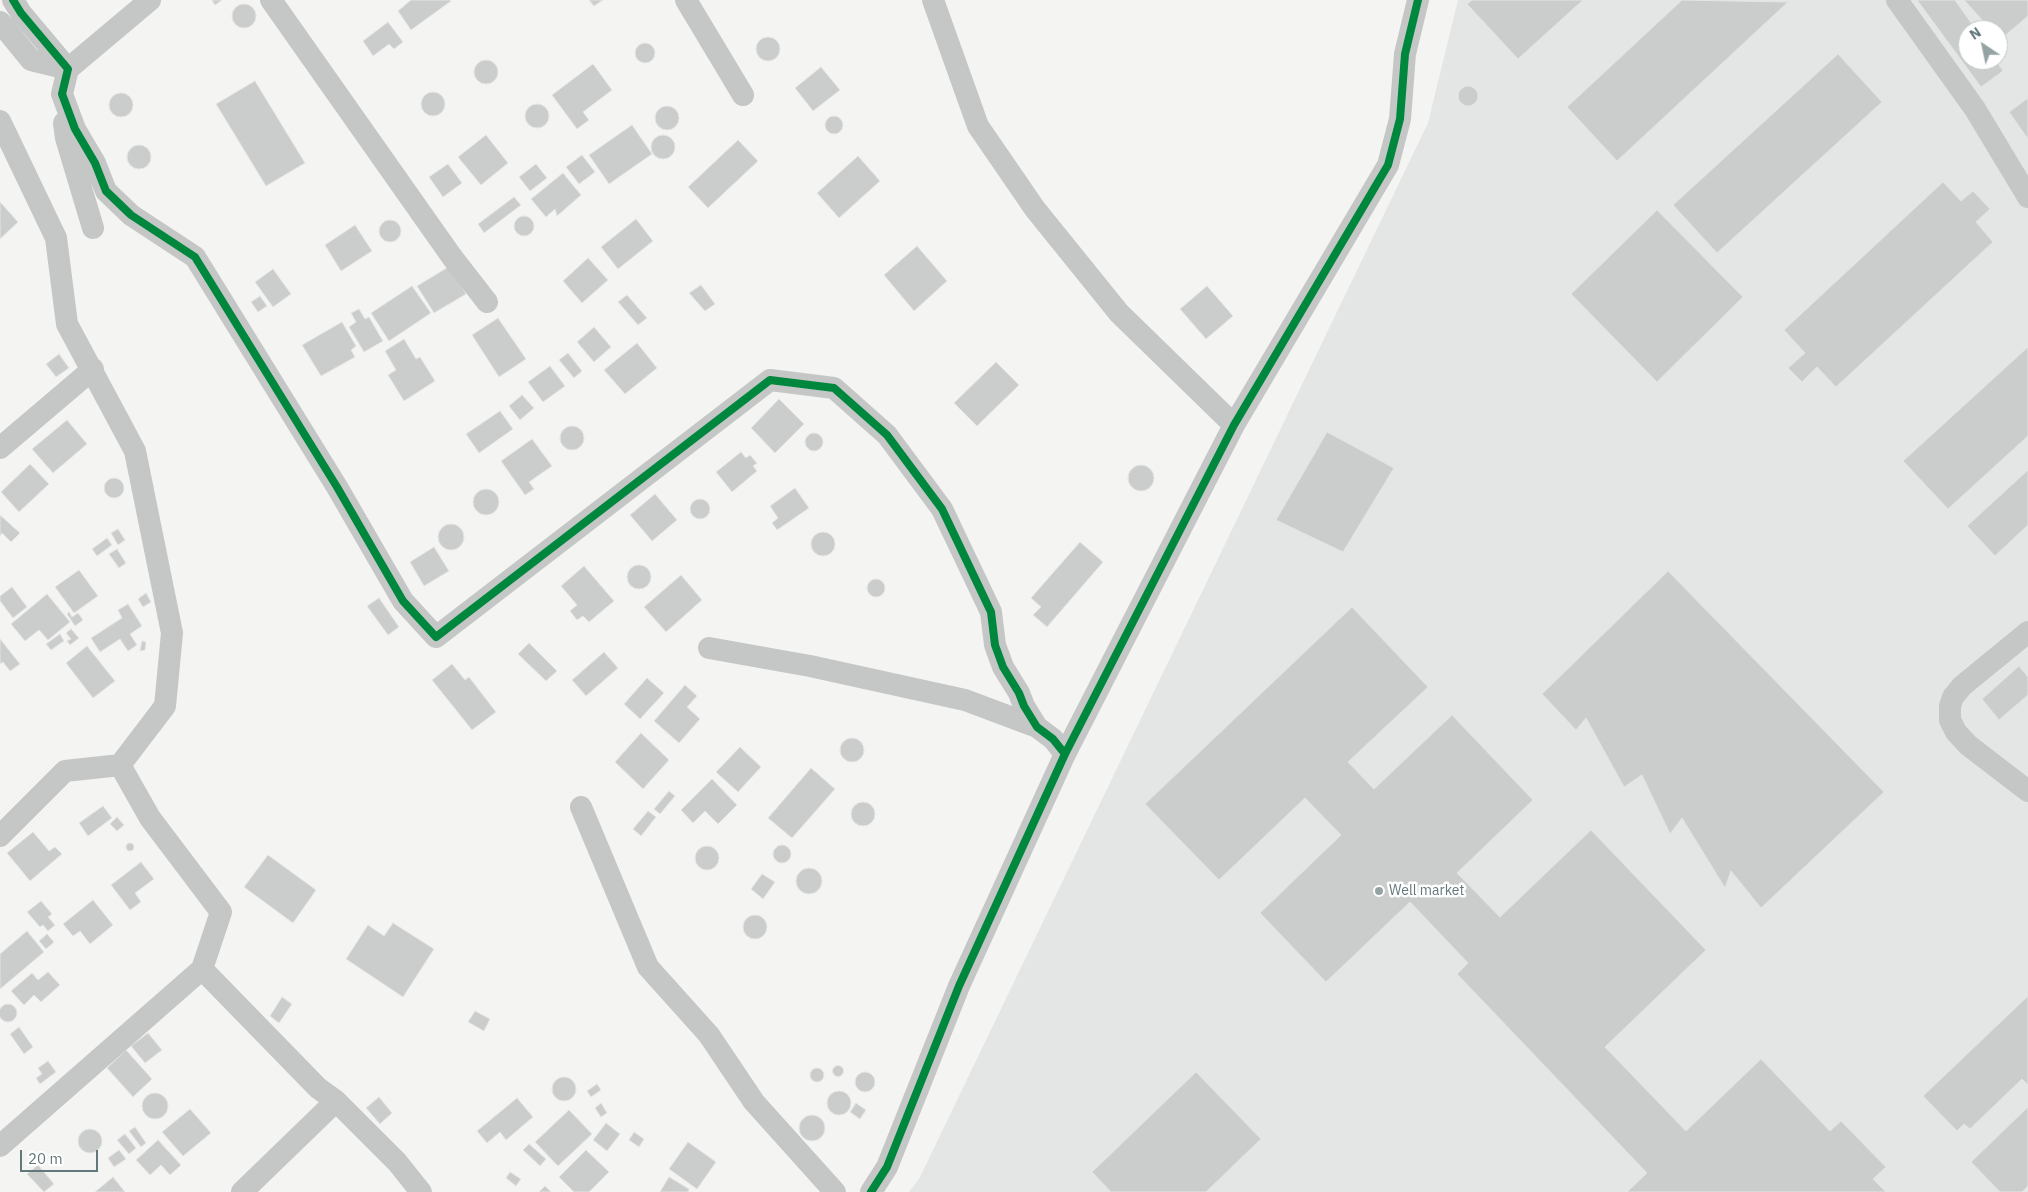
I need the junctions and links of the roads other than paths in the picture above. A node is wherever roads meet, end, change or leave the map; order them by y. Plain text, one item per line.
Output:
1 (13, 0) edge
2 (150, 0) edge
3 (271, 0) edge
4 (686, 0) edge
5 (932, 0) edge
6 (1418, 0) edge
7 (1897, 0) edge
8 (0, 22) edge
9 (68, 69) junction
10 (62, 94) junction
11 (743, 95) dead end
12 (0, 121) edge
13 (2028, 197) edge
14 (93, 228) dead end
15 (487, 302) dead end
16 (93, 369) junction
17 (1234, 425) junction
18 (0, 448) edge
19 (2028, 632) edge
20 (709, 648) dead end
21 (1036, 727) junction
22 (1065, 754) junction
23 (120, 765) junction
24 (2028, 791) edge
25 (581, 807) dead end
26 (0, 836) edge
27 (202, 969) junction
28 (336, 1101) junction
29 (0, 1146) edge
30 (242, 1192) edge
31 (421, 1192) edge
32 (835, 1192) edge
33 (871, 1192) edge

1 - 9 street
2 - 9 street
3 - 15 street
4 - 11 street
5 - 17 street
6 - 17 street
7 - 13 street
8 - 9 street
9 - 10 street
10 - 14 street
10 - 21 street
12 - 16 street
16 - 18 street
16 - 23 street
17 - 22 street
19 - 24 street
20 - 21 street
21 - 22 street
22 - 33 street
23 - 26 street
23 - 27 street
25 - 32 street
27 - 28 street
27 - 29 street
28 - 30 street
28 - 31 street

